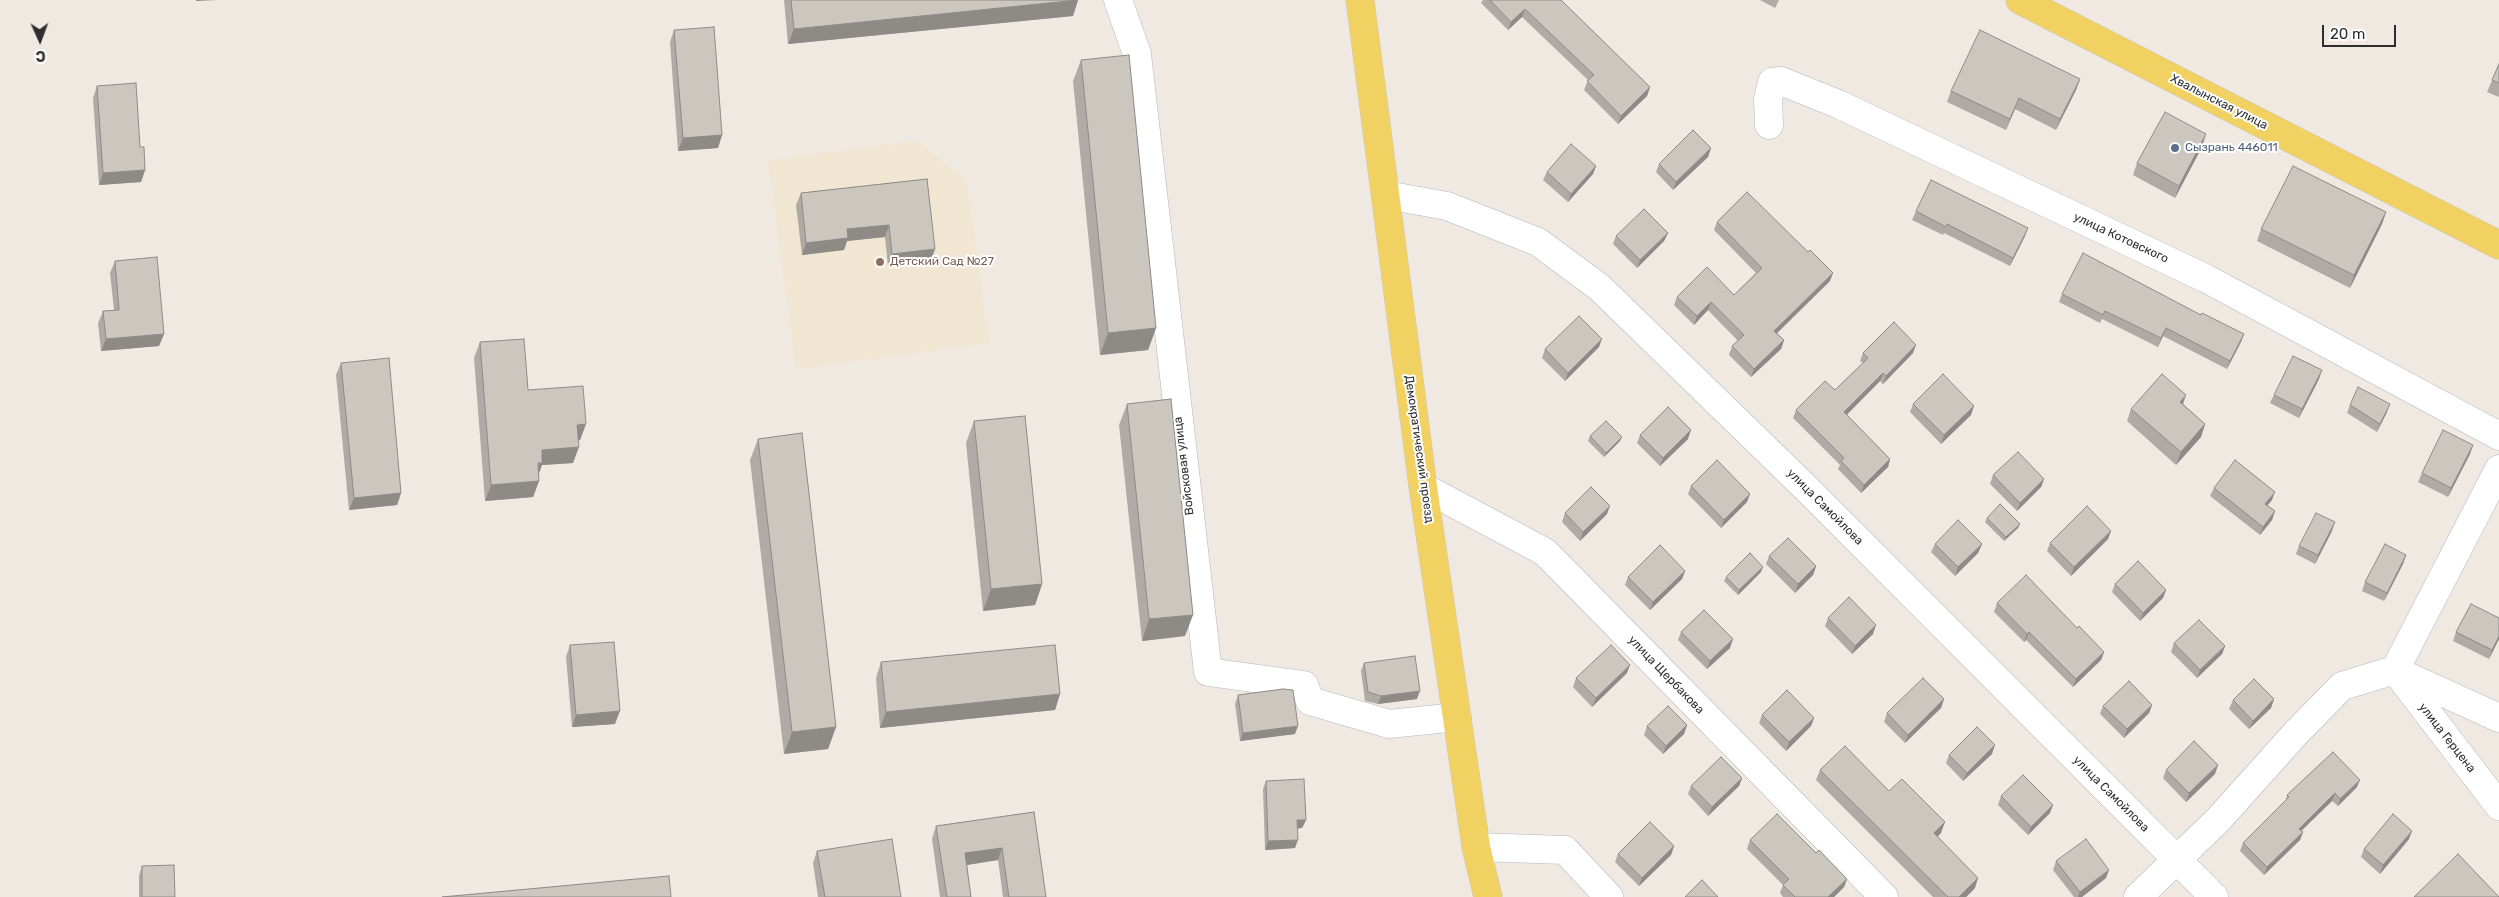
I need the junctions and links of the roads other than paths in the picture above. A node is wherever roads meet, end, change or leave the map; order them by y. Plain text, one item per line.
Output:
1 (1118, 0) edge
2 (1360, 0) edge
3 (2020, 0) edge
4 (1769, 125) dead end
5 (1386, 195) junction
6 (2499, 245) edge
7 (2499, 436) edge
8 (2499, 469) edge
9 (1423, 487) junction
10 (2395, 670) junction
11 (1457, 717) junction
12 (2499, 718) edge
13 (2499, 806) edge
14 (1476, 847) junction
15 (2177, 861) junction
16 (1488, 897) edge
17 (1609, 897) edge
18 (1884, 897) edge
19 (2138, 897) edge
20 (2214, 897) edge

1 - 11 street, Войсковая улица
2 - 5 main road, Демократический проезд
3 - 6 main road, Хвалынская улица
4 - 7 street, улица Котовского
5 - 9 main road, Демократический проезд
5 - 15 street, улица Самойлова
8 - 10 street
9 - 11 main road, Демократический проезд
9 - 18 street, улица Щербакова
10 - 12 street
10 - 13 street, улица Герцена
10 - 15 street
11 - 14 main road, Демократический проезд
14 - 16 main road, Демократический проезд
14 - 17 street
15 - 19 street
15 - 20 street, улица Самойлова

